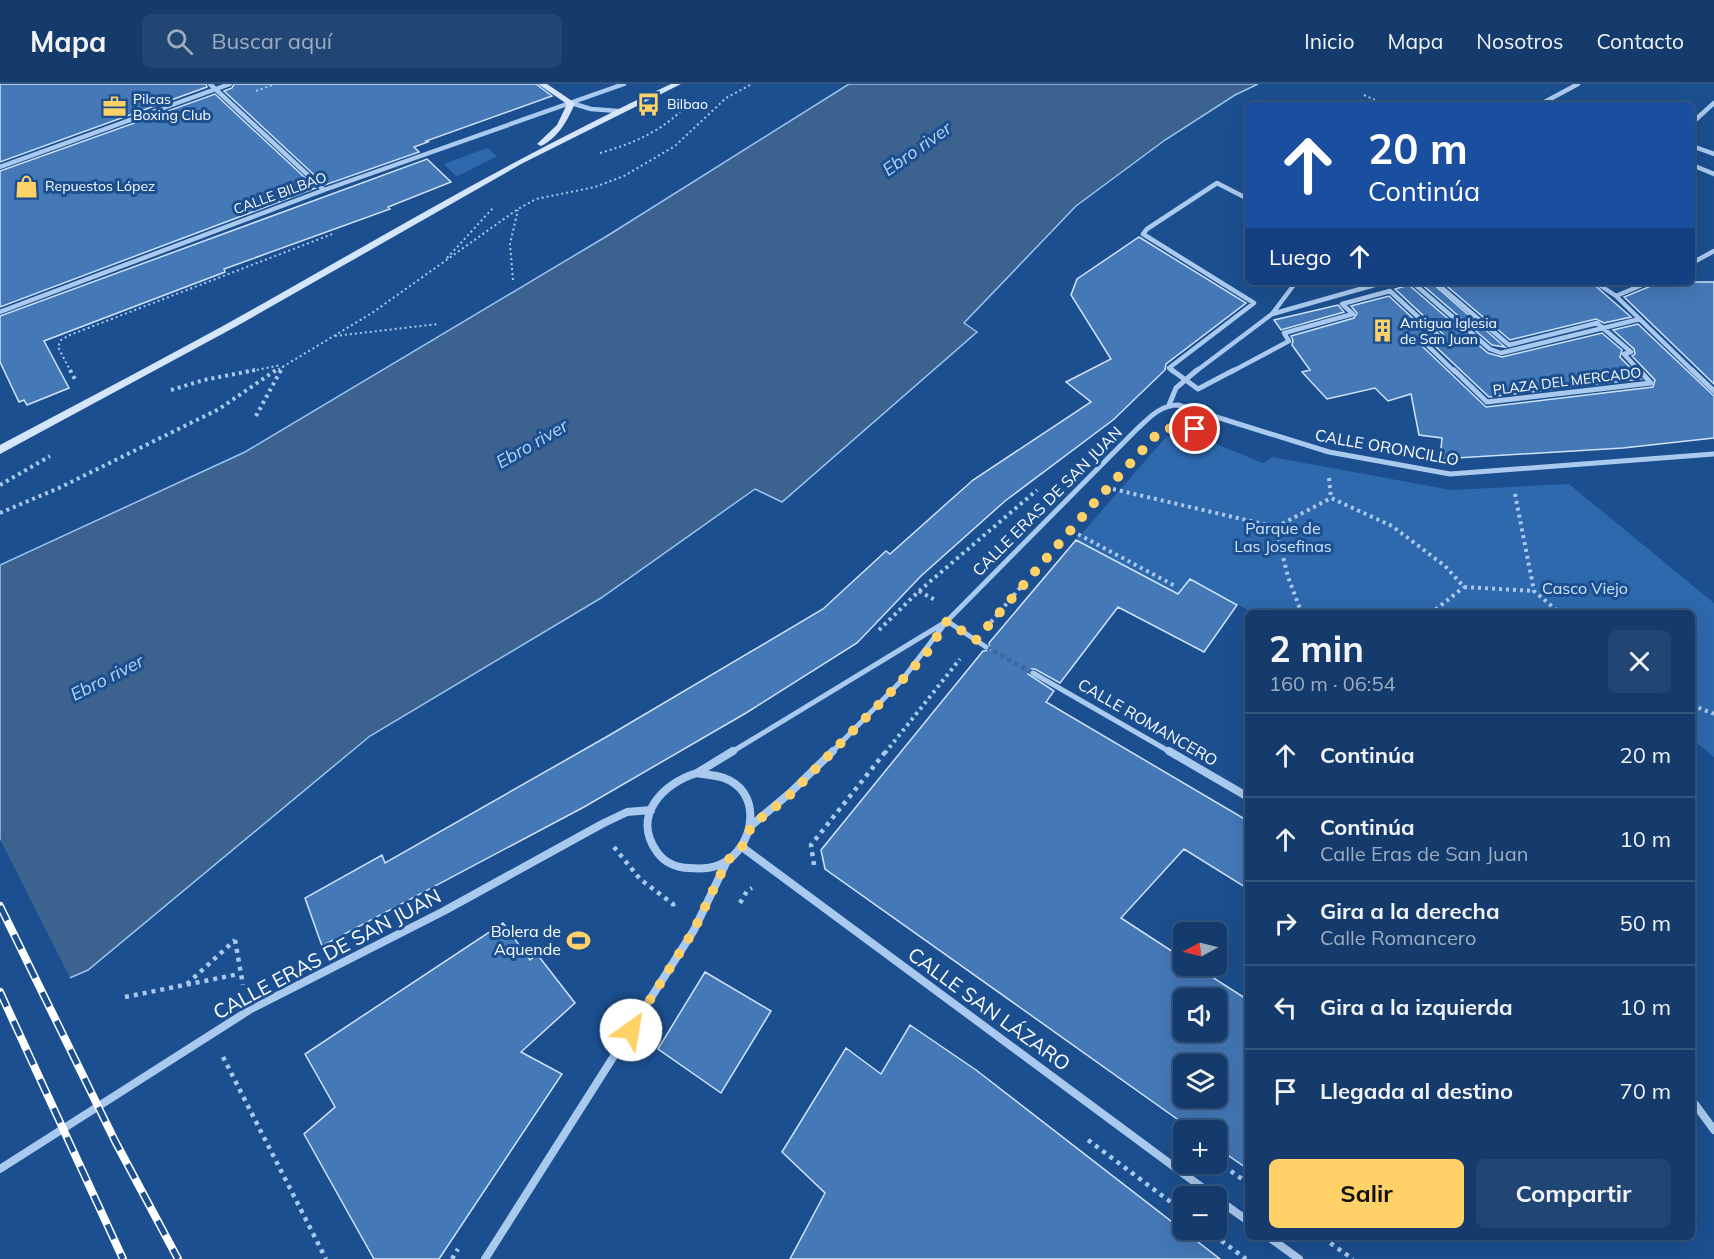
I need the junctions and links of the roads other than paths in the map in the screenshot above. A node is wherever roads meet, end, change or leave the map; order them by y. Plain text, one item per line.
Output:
1 (210, 84) edge
2 (230, 84) edge
3 (543, 84) edge
4 (624, 84) edge
5 (677, 84) edge
6 (1578, 84) edge
7 (216, 89) junction
8 (1545, 102) edge
9 (571, 103) junction
10 (1714, 103) edge
11 (618, 111) junction
12 (1695, 120) edge
13 (1695, 147) edge
14 (1714, 154) edge
15 (519, 162) junction
16 (1695, 166) edge
17 (0, 167) edge
18 (1714, 174) edge
19 (324, 190) junction
20 (1245, 198) edge
21 (1714, 251) edge
22 (1695, 262) edge
23 (1294, 285) edge
24 (1374, 285) edge
25 (1415, 285) edge
26 (1439, 285) edge
27 (1600, 285) edge
28 (1642, 285) edge
29 (1616, 296) junction
30 (0, 312) edge
31 (1272, 314) junction
32 (1640, 319) junction
33 (1603, 328) junction
34 (1185, 379) junction
35 (1714, 383) edge
36 (1708, 385) junction
37 (1714, 391) edge
38 (1169, 405) junction
39 (0, 450) edge
40 (1714, 454) edge
41 (947, 621) junction
42 (986, 647) tunnel mouth
43 (1033, 673) tunnel mouth
44 (697, 773) junction
45 (1245, 795) edge
46 (651, 810) junction
47 (752, 825) junction
48 (742, 847) junction
49 (727, 861) junction
50 (1695, 1104) edge
51 (1714, 1130) edge
52 (0, 1169) edge
53 (1201, 1186) edge
54 (1227, 1205) edge
55 (1245, 1219) edge
56 (1273, 1240) edge
57 (485, 1259) edge
58 (1299, 1259) edge

1 - 7 street
2 - 7 street
3 - 9 main road
4 - 9 street, CALLE BILBAO
5 - 11 main road
6 - 8 street
7 - 17 street
7 - 19 street
9 - 11 street
9 - 15 main road
9 - 19 street, CALLE BILBAO
10 - 12 street
11 - 15 main road
13 - 14 street
15 - 39 main road
16 - 18 street
19 - 30 street, CALLE BILBAO
20 - 34 street
21 - 22 street
23 - 31 street
24 - 31 street
25 - 33 street
26 - 33 street
27 - 29 street
28 - 29 street
29 - 32 street
31 - 34 street
32 - 33 street
32 - 36 street
33 - 34 street, PLAZA DEL MERCADO
34 - 38 street
35 - 36 street
36 - 37 street
38 - 40 street, CALLE ORONCILLO
38 - 41 street, CALLE ERAS DE SAN JUAN
41 - 42 street
41 - 44 street, CALLE ERAS DE SAN JUAN
41 - 47 street, CALLE ERAS DE SAN JUAN
43 - 45 street, CALLE ROMANCERO
44 - 46 street
44 - 47 street
46 - 49 street
46 - 52 street, CALLE ERAS DE SAN JUAN
47 - 48 street
48 - 49 street
48 - 53 street, CALLE SAN LÁZARO
49 - 57 street
50 - 51 street
54 - 55 street, CALLE SAN LÁZARO
56 - 58 street

